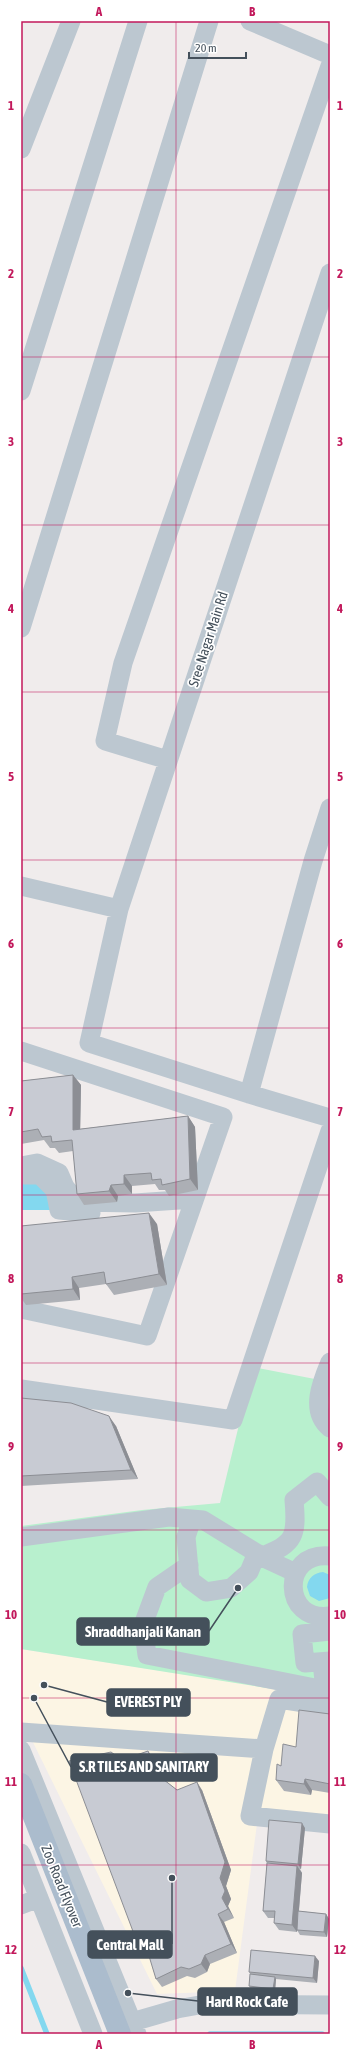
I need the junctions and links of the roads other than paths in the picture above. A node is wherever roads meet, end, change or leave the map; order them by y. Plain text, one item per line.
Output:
1 (71, 21) edge
2 (138, 21) edge
3 (209, 21) edge
4 (250, 21) edge
5 (330, 55) edge
6 (330, 66) edge
7 (21, 149) edge
8 (330, 273) edge
9 (21, 392) edge
10 (21, 628) edge
11 (168, 760) junction
12 (330, 808) edge
13 (21, 886) edge
14 (119, 909) junction
15 (21, 1051) edge
16 (249, 1094) junction
17 (330, 1118) edge
18 (330, 1131) edge
19 (21, 1166) edge
20 (21, 1175) edge
21 (192, 1206) junction
22 (21, 1309) edge
23 (330, 1362) edge
24 (21, 1389) edge
25 (330, 1428) edge
26 (324, 1477) edge
27 (330, 1497) edge
28 (192, 1519) junction
29 (21, 1537) edge
30 (260, 1554) junction
31 (330, 1556) edge
32 (189, 1566) junction
33 (296, 1573) junction
34 (325, 1624) edge
35 (326, 1661) edge
36 (328, 1696) edge
37 (21, 1732) edge
38 (264, 1749) junction
39 (21, 1750) edge
40 (21, 1784) edge
41 (21, 1821) edge
42 (330, 1824) edge
43 (21, 1853) edge
44 (39, 1898) junction
45 (21, 1905) edge
46 (330, 2005) edge
47 (131, 2030) edge
48 (96, 2033) edge

1 - 7 street
2 - 9 street
3 - 10 street
4 - 5 street
6 - 11 street
8 - 11 street, Sree Nagar Main Rd
11 - 14 street, Sree Nagar Main Rd
12 - 16 street
13 - 14 street
14 - 16 street, Sree Nagar Main Rd
15 - 21 street
16 - 17 street
18 - 24 street
19 - 21 street
20 - 21 street
21 - 22 street
23 - 25 street
26 - 27 street
26 - 30 street
28 - 29 street
28 - 30 street
28 - 32 street
30 - 32 street
30 - 33 street
31 - 33 street
32 - 36 street
33 - 34 street
34 - 35 street
35 - 36 street
36 - 38 street
37 - 38 street
38 - 42 street
39 - 47 street
40 - 47 main road, Zoo Road Flyover
41 - 48 main road, Zoo Road Flyover
43 - 44 street
44 - 45 street
44 - 48 street
46 - 47 street

